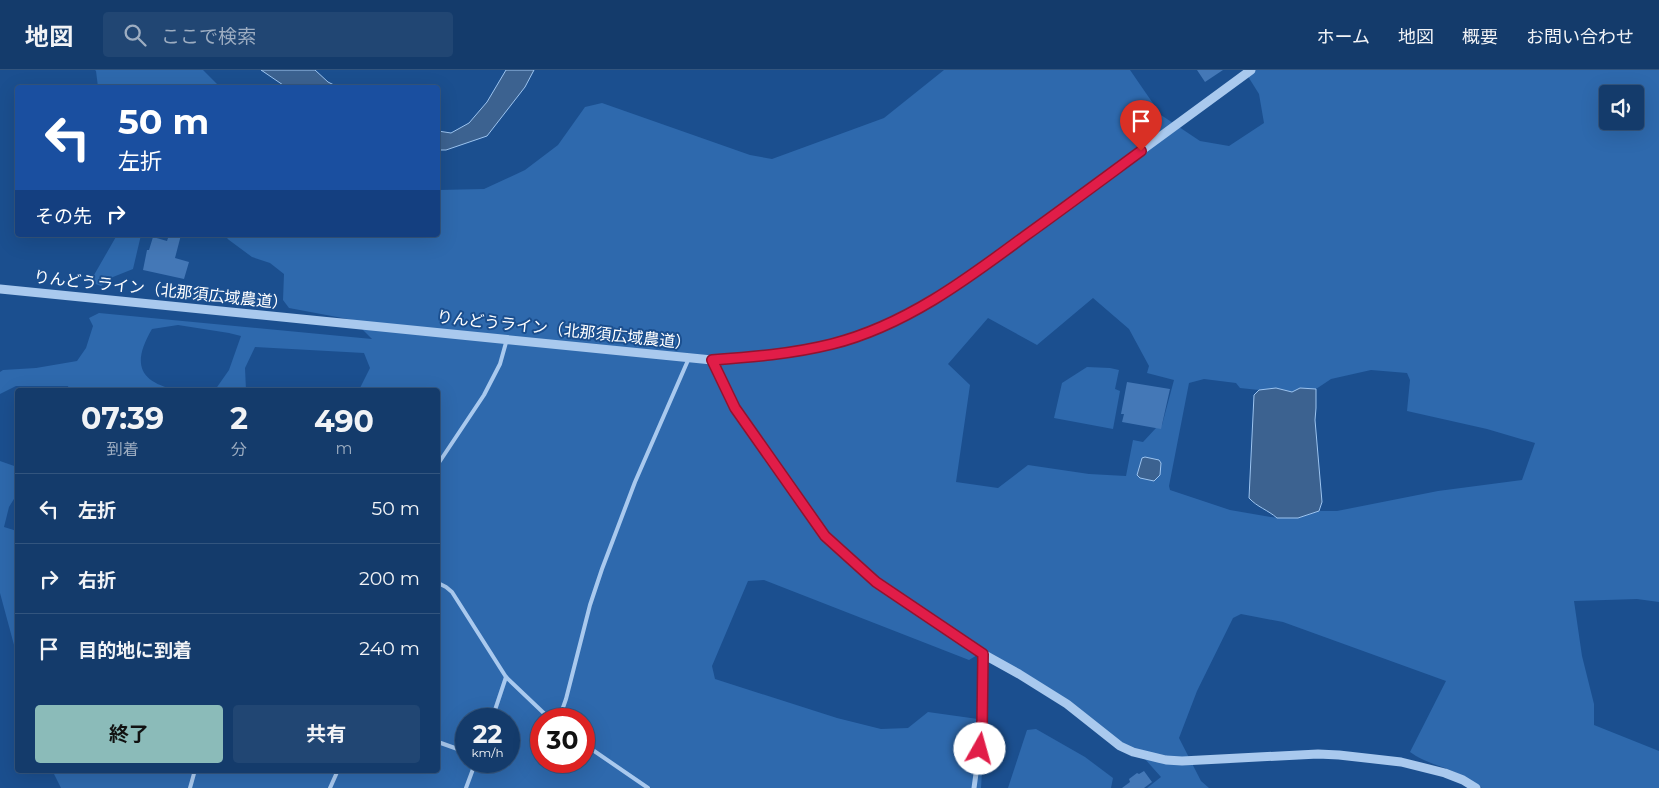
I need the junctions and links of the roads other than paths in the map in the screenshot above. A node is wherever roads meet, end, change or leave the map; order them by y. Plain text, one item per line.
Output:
1 (1251, 70) edge
2 (0, 289) edge
3 (507, 339) junction
4 (689, 358) junction
5 (712, 360) junction
6 (440, 461) edge
7 (440, 584) edge
8 (983, 654) junction
9 (506, 677) junction
10 (496, 708) edge
11 (538, 708) edge
12 (563, 708) edge
13 (440, 743) edge
14 (455, 748) edge
15 (595, 752) edge
16 (194, 773) edge
17 (337, 773) edge
18 (472, 773) edge
19 (190, 788) edge
20 (330, 788) edge
21 (466, 788) edge
22 (648, 788) edge
23 (974, 788) edge
24 (1476, 788) edge

1 - 5 street, りんどうライン（北那須広域農道）
2 - 3 street, りんどうライン（北那須広域農道）
3 - 4 street, りんどうライン（北那須広域農道）
3 - 6 lane
4 - 5 street, りんどうライン（北那須広域農道）
4 - 12 lane
5 - 8 street
7 - 9 lane
8 - 23 street
8 - 24 street
9 - 10 lane
9 - 11 lane
13 - 14 lane
15 - 22 lane
16 - 19 lane
17 - 20 lane
18 - 21 lane

